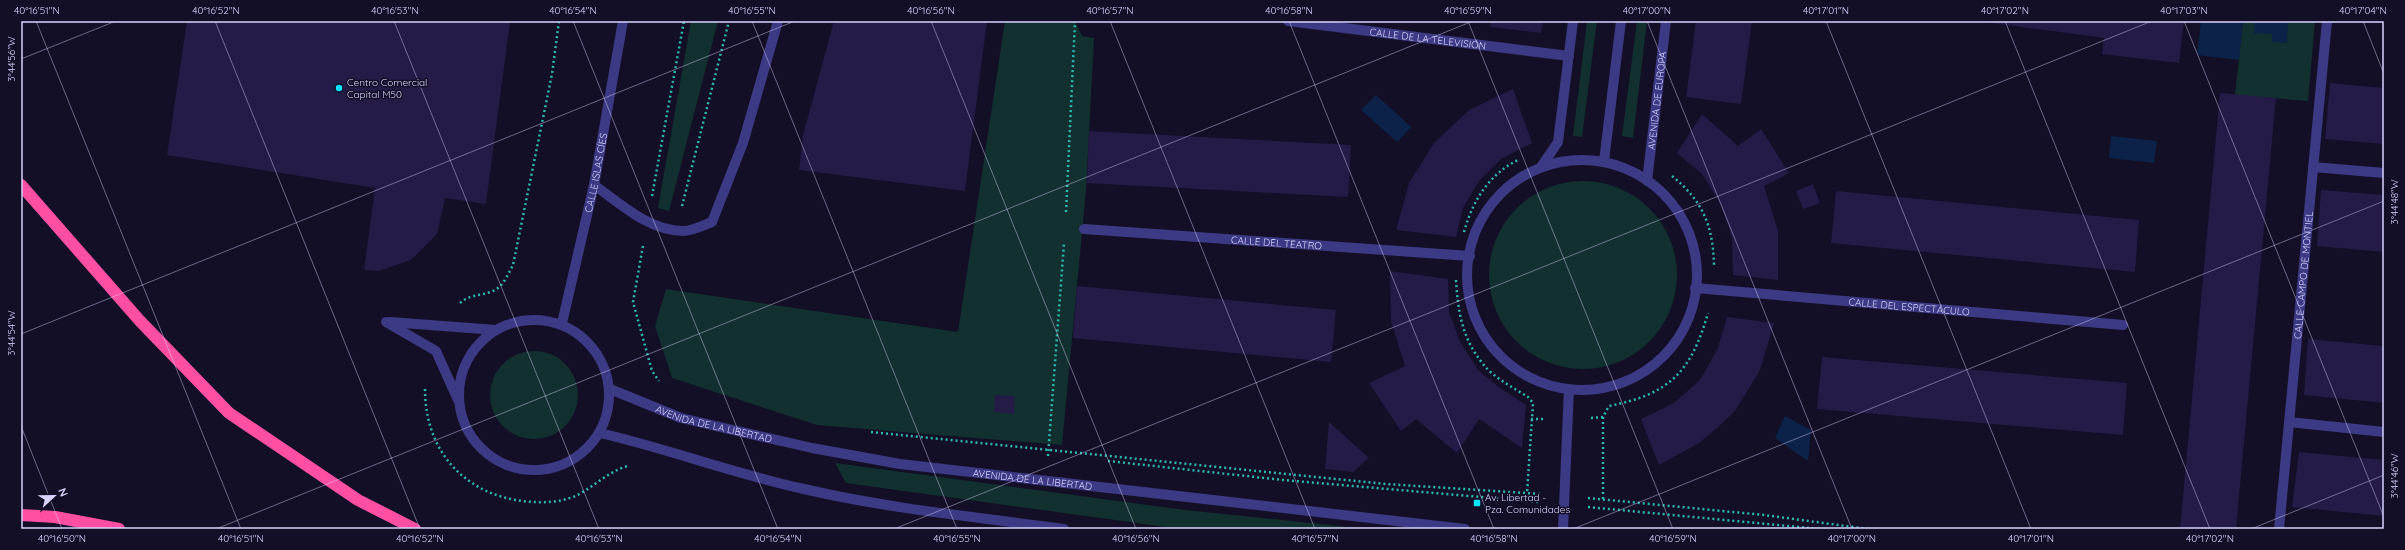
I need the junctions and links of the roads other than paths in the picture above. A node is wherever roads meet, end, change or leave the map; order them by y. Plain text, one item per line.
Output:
1 (623, 21) edge
2 (778, 21) edge
3 (1288, 21) edge
4 (1573, 21) edge
5 (1621, 21) edge
6 (1666, 21) edge
7 (2327, 21) edge
8 (1569, 56) junction
9 (1604, 161) junction
10 (1541, 167) junction
11 (2313, 167) junction
12 (2384, 173) edge
13 (1648, 181) junction
14 (21, 185) edge
15 (594, 185) junction
16 (1084, 229) dead end
17 (1470, 256) junction
18 (1695, 288) junction
19 (562, 322) junction
20 (2123, 325) dead end
21 (496, 330) junction
22 (610, 388) junction
23 (1569, 389) junction
24 (459, 402) junction
25 (2290, 422) junction
26 (2384, 432) edge
27 (600, 433) junction
28 (21, 515) edge
29 (119, 529) edge
30 (415, 529) edge
31 (1064, 529) edge
32 (1465, 529) edge
33 (1563, 529) edge
34 (2279, 529) edge

1 - 15 street, CALLE ISLAS CÍES
2 - 15 street
3 - 8 street, CALLE DE LA TELEVISIÓN
4 - 8 street
5 - 9 street
6 - 13 street, AVENIDA DE EUROPA
7 - 11 street, CALLE CAMPO DE MONTIEL
8 - 10 street
9 - 10 street
9 - 13 street
10 - 17 street
11 - 12 street
11 - 25 street, CALLE CAMPO DE MONTIEL
13 - 18 street
14 - 30 highway
15 - 19 street, CALLE ISLAS CÍES
16 - 17 street, CALLE DEL TEATRO
17 - 23 street
18 - 20 street, CALLE DEL ESPECTÁCULO
18 - 23 street
19 - 21 street
19 - 22 street
21 - 24 street
21 - 24 street
22 - 27 street
22 - 32 street, AVENIDA DE LA LIBERTAD
23 - 33 street
24 - 27 street
25 - 26 street
25 - 34 street, CALLE CAMPO DE MONTIEL
27 - 31 street
28 - 29 highway

